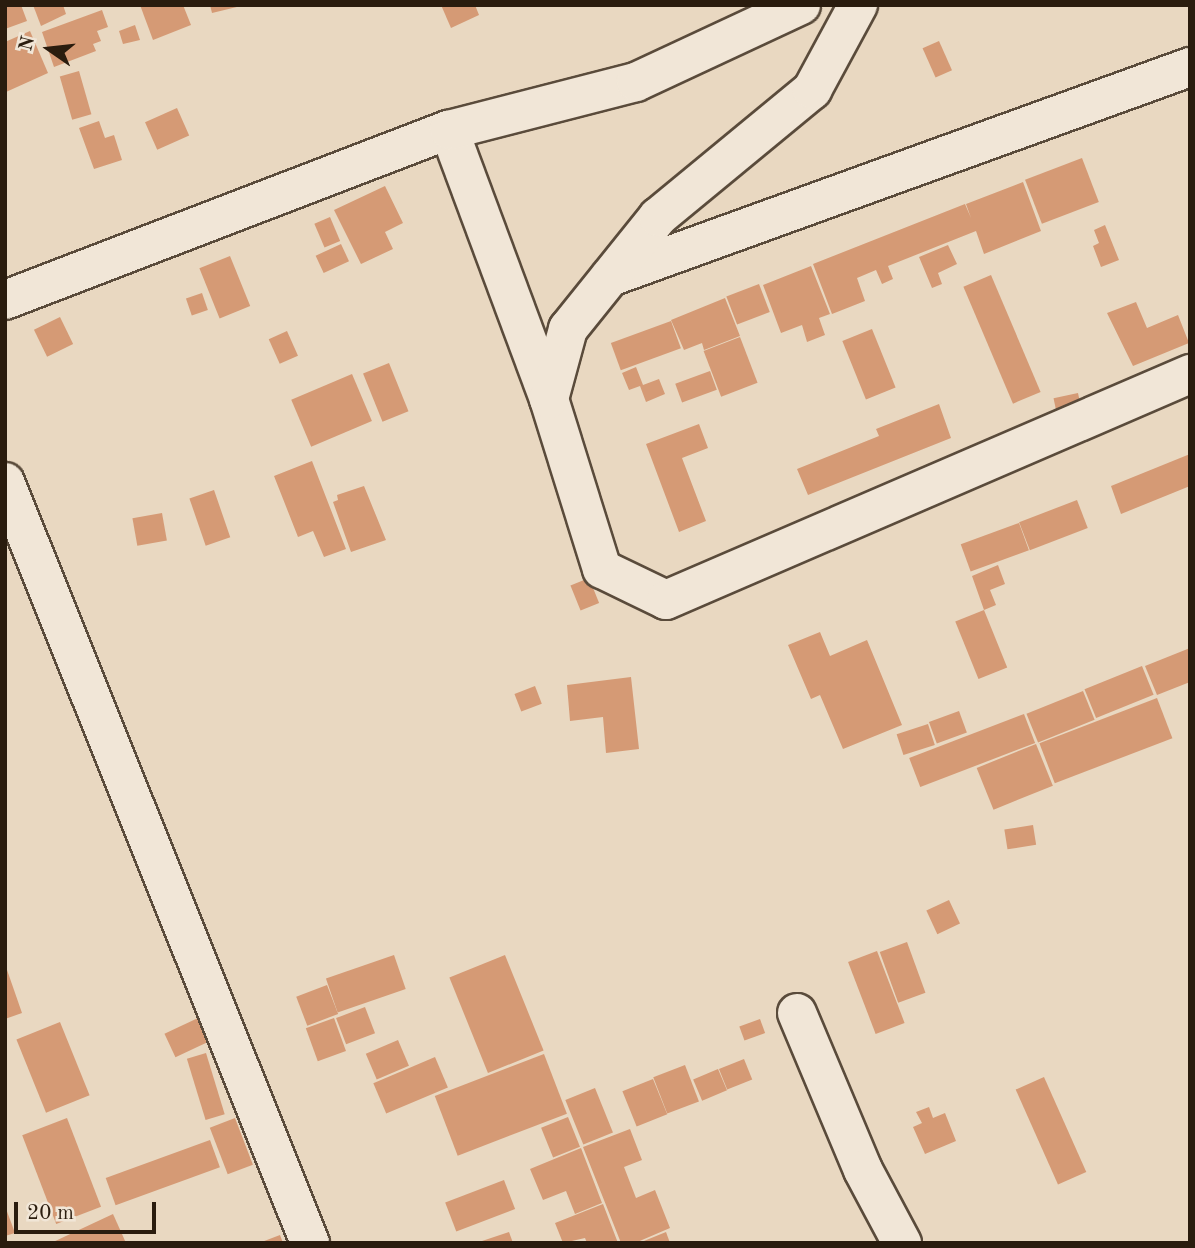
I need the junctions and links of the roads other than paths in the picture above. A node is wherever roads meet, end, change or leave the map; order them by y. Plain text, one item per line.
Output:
1 (801, 5) edge
2 (858, 5) edge
3 (1190, 67) edge
4 (449, 130) junction
5 (610, 276) junction
6 (5, 300) edge
7 (1190, 374) edge
8 (549, 399) junction
9 (5, 482) edge
10 (797, 1013) dead end
11 (310, 1243) edge
12 (902, 1243) edge

1 - 4 street
2 - 5 street
3 - 5 street
4 - 6 street
4 - 8 street
5 - 8 street
7 - 8 street
9 - 11 street
10 - 12 street

